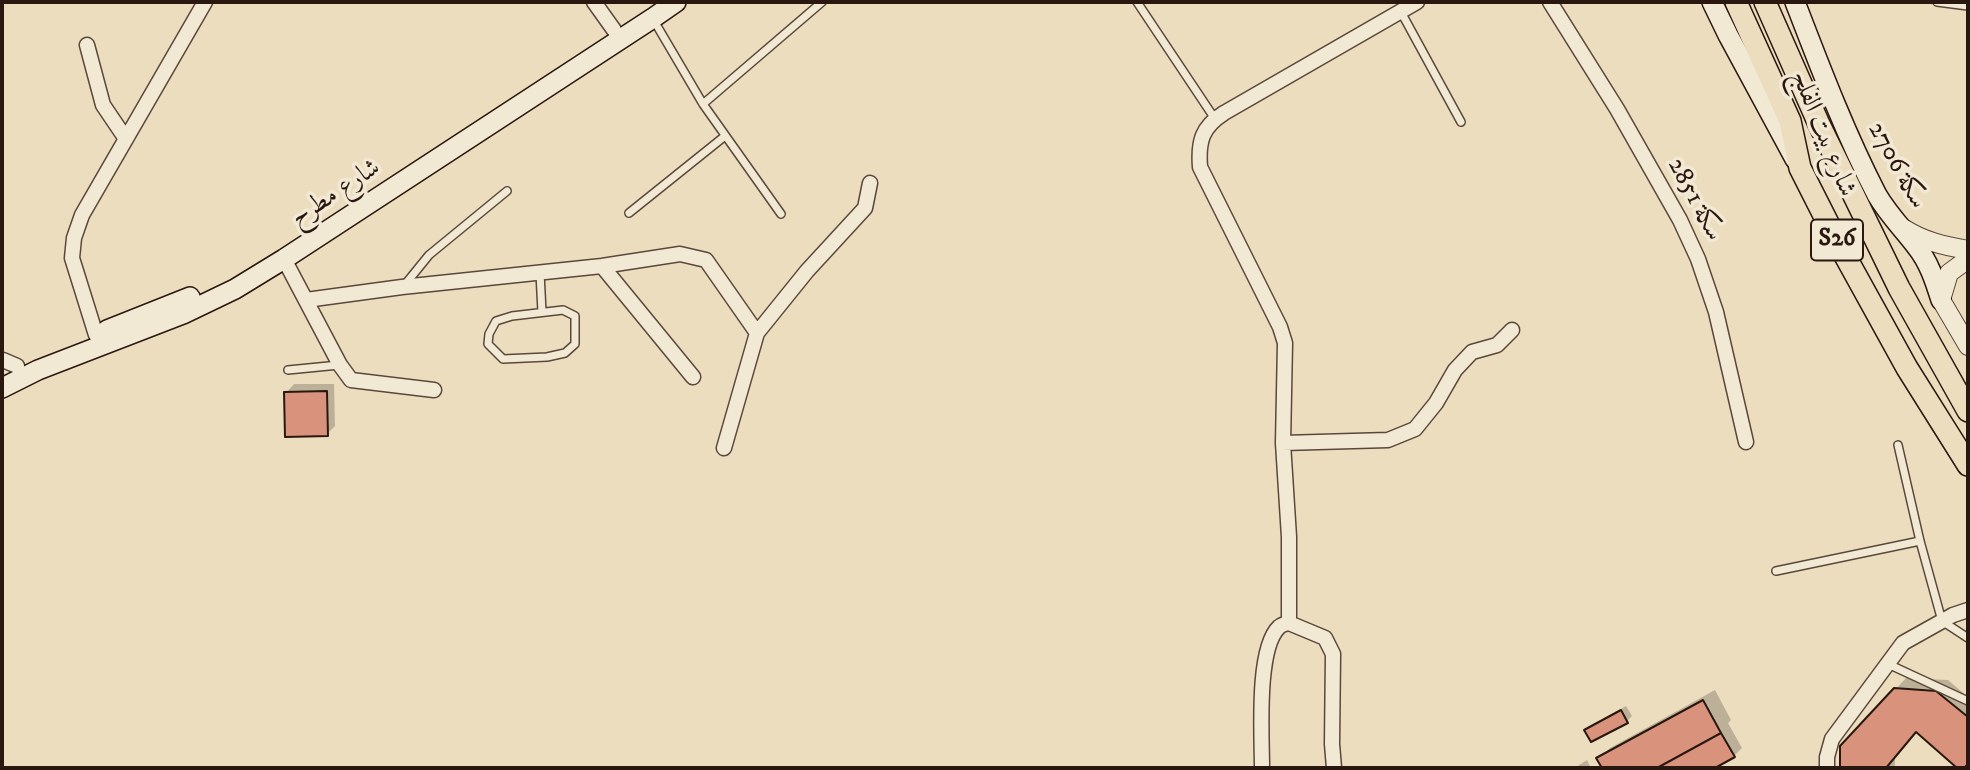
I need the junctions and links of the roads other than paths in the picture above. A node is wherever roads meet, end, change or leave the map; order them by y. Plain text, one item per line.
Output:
1 (205, 2) edge
2 (594, 2) edge
3 (676, 2) edge
4 (822, 2) edge
5 (1137, 2) edge
6 (1416, 2) edge
7 (1550, 2) edge
8 (1712, 2) edge
9 (1736, 2) edge
10 (1765, 2) edge
11 (1780, 2) edge
12 (1795, 2) edge
13 (1937, 2) edge
14 (1968, 6) edge
15 (653, 10) edge
16 (1401, 11) junction
17 (614, 30) junction
18 (88, 45) dead end
19 (703, 104) junction
20 (1215, 119) junction
21 (1461, 122) dead end
22 (1818, 122) junction
23 (726, 136) junction
24 (126, 139) junction
25 (1800, 168) junction
26 (870, 183) dead end
27 (507, 191) dead end
28 (629, 213) dead end
29 (781, 214) dead end
30 (1897, 224) junction
31 (1968, 250) edge
32 (284, 259) junction
33 (1968, 259) edge
34 (602, 266) junction
35 (540, 273) junction
36 (402, 287) junction
37 (306, 300) junction
38 (1941, 300) junction
39 (542, 312) junction
40 (1512, 330) dead end
41 (757, 333) junction
42 (96, 335) junction
43 (1968, 346) edge
44 (340, 365) junction
45 (8, 366) edge
46 (288, 370) dead end
47 (693, 377) dead end
48 (2, 388) edge
49 (435, 390) dead end
50 (1968, 411) edge
51 (1746, 442) dead end
52 (1283, 443) junction
53 (1898, 445) dead end
54 (724, 448) dead end
55 (1968, 465) edge
56 (1920, 541) junction
57 (1776, 572) dead end
58 (1968, 599) edge
59 (1968, 610) edge
60 (1948, 618) junction
61 (1289, 622) junction
62 (1968, 638) edge
63 (1888, 663) junction
64 (1968, 701) edge
65 (1262, 768) edge
66 (1334, 768) edge
67 (1827, 768) edge

1 - 24 street
2 - 17 street
3 - 15 main road, شارع مطرح
4 - 19 lane
5 - 20 lane
6 - 16 street
7 - 51 street, سكة 2851
8 - 25 main road
9 - 25 main road, شارع بيت الفلج / S26
10 - 22 main road, شارع بيت الفلج / S26
11 - 22 main road
12 - 30 main road, سكة 2706
13 - 14 lane
15 - 17 main road, شارع مطرح
15 - 19 lane
15 - 32 main road, شارع مطرح
16 - 20 street
16 - 21 lane
17 - 42 main road, شارع مطرح
18 - 24 street
19 - 23 lane
20 - 52 street
22 - 50 main road, شارع بيت الفلج / S26
23 - 28 lane
23 - 29 lane
24 - 42 street
25 - 55 main road, شارع بيت الفلج / S26
26 - 41 street
27 - 36 lane
30 - 31 street
30 - 38 main road, سكة 2706
32 - 37 street
32 - 48 main road, شارع مطرح
33 - 38 street
34 - 35 street
34 - 41 street
34 - 47 street
35 - 36 street
35 - 39 lane
36 - 37 street
37 - 44 street
38 - 43 street, سكة 2706
39 - 39 lane
40 - 52 street
41 - 54 street
42 - 45 main road, شارع مطرح
44 - 46 lane
44 - 49 street
52 - 61 street
53 - 56 lane
56 - 57 lane
56 - 60 lane
58 - 60 street
59 - 60 street
60 - 62 lane
60 - 63 street
61 - 65 street
61 - 66 street
63 - 64 lane
63 - 67 street

